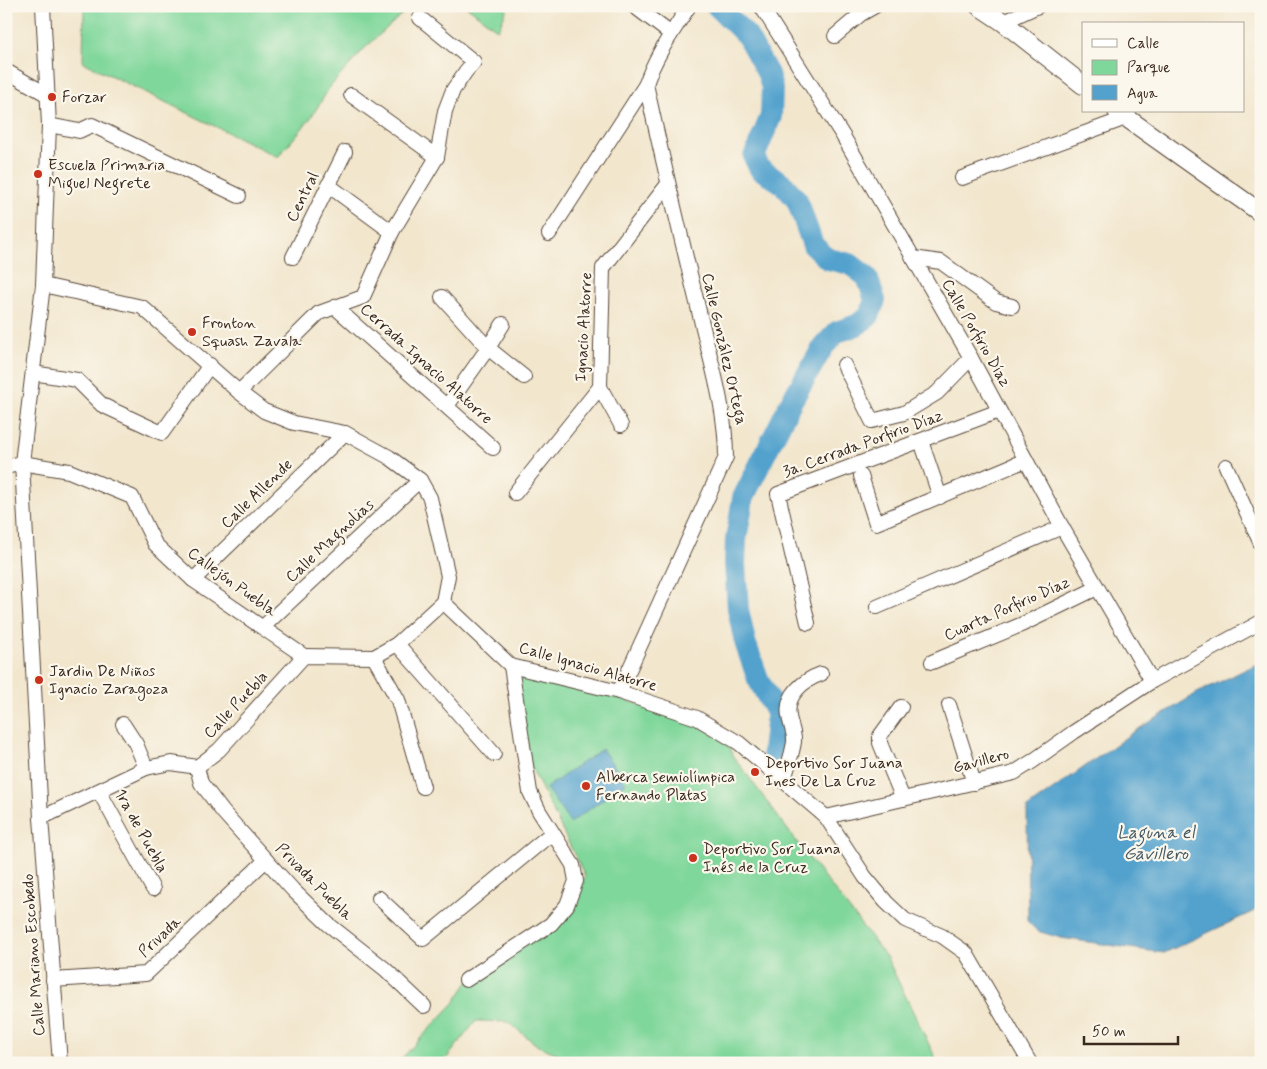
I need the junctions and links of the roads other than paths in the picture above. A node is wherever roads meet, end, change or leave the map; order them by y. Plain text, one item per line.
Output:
1 (43, 6) edge
2 (634, 6) edge
3 (689, 6) edge
4 (761, 6) edge
5 (875, 6) edge
6 (979, 6) edge
7 (1038, 6) edge
8 (858, 10) edge
9 (420, 18) dead end
10 (1003, 22) junction
11 (671, 34) junction
12 (835, 36) dead end
13 (6, 72) edge
14 (646, 84) junction
15 (1082, 84) edge
16 (46, 94) junction
17 (352, 95) dead end
18 (1122, 115) edge
19 (49, 125) junction
20 (345, 152) dead end
21 (437, 157) junction
22 (962, 178) dead end
23 (668, 184) junction
24 (328, 185) junction
25 (239, 196) dead end
26 (1261, 213) edge
27 (392, 232) junction
28 (548, 234) dead end
29 (293, 257) dead end
30 (912, 258) junction
31 (43, 285) junction
32 (442, 297) dead end
33 (1012, 306) dead end
34 (335, 307) junction
35 (503, 324) dead end
36 (488, 348) junction
37 (971, 358) junction
38 (210, 365) junction
39 (844, 365) dead end
40 (33, 373) junction
41 (524, 377) dead end
42 (600, 387) junction
43 (239, 392) junction
44 (447, 406) junction
45 (1000, 411) junction
46 (621, 425) dead end
47 (345, 433) junction
48 (921, 441) junction
49 (493, 448) dead end
50 (1026, 460) junction
51 (22, 463) junction
52 (1226, 466) dead end
53 (6, 467) edge
54 (861, 476) dead end
55 (420, 480) junction
56 (515, 493) dead end
57 (940, 497) junction
58 (1062, 527) junction
59 (1261, 544) edge
60 (193, 580) junction
61 (1097, 588) junction
62 (443, 602) junction
63 (877, 607) dead end
64 (1261, 622) edge
65 (808, 624) dead end
66 (263, 627) junction
67 (397, 644) junction
68 (304, 656) junction
69 (374, 657) junction
70 (932, 662) dead end
71 (511, 666) junction
72 (821, 674) dead end
73 (1152, 681) junction
74 (619, 692) junction
75 (949, 705) dead end
76 (901, 707) dead end
77 (123, 724) dead end
78 (494, 754) dead end
79 (197, 767) junction
80 (146, 768) junction
81 (784, 780) junction
82 (974, 782) junction
83 (423, 787) dead end
84 (99, 791) junction
85 (903, 799) junction
86 (826, 817) junction
87 (41, 818) junction
88 (552, 833) junction
89 (266, 860) junction
90 (153, 889) dead end
91 (379, 898) dead end
92 (53, 980) junction
93 (466, 980) dead end
94 (424, 1006) dead end
95 (60, 1063) edge
96 (1030, 1063) edge

1 - 16 street, Calle Mariano Escobedo
2 - 11 street
3 - 11 street
4 - 30 street, Calle Porfirio Díaz
5 - 8 street
6 - 10 main road
7 - 10 street
8 - 12 street
9 - 21 street
10 - 15 main road
11 - 14 street
13 - 16 street
14 - 23 street, Calle González Ortega
14 - 28 street
16 - 19 street, Calle Mariano Escobedo
17 - 21 street
18 - 22 street
18 - 26 main road
19 - 25 street
19 - 31 street, Calle Mariano Escobedo
20 - 24 street, Central
21 - 27 street
23 - 42 street, Ignacio Alatorre
23 - 74 street, Calle González Ortega
24 - 27 street
24 - 29 street, Central
27 - 34 street
30 - 33 street
30 - 37 street, Calle Porfirio Díaz
31 - 38 street
31 - 40 street, Calle Mariano Escobedo
32 - 36 street
34 - 43 street
34 - 44 street, Cerrada Ignacio Alatorre
35 - 36 street
36 - 41 street
36 - 44 street
37 - 39 street
37 - 45 street, Calle Porfirio Díaz
38 - 40 street
38 - 43 street
40 - 51 street, Calle Mariano Escobedo
42 - 46 street
42 - 56 street, Ignacio Alatorre
43 - 47 street
44 - 49 street, Cerrada Ignacio Alatorre
45 - 48 street, 3a. Cerrada Porfirio Díaz
45 - 50 street, Calle Porfirio Díaz
47 - 55 street
47 - 60 street, Calle Allende
48 - 57 street
48 - 65 street, 3a. Cerrada Porfirio Díaz
50 - 57 street
50 - 58 street, Calle Porfirio Díaz
51 - 53 street
51 - 60 street, Callejón Puebla
51 - 87 street, Calle Mariano Escobedo
52 - 59 street
54 - 57 street
55 - 62 street
55 - 66 street, Calle Magnolias
58 - 61 street, Calle Porfirio Díaz
58 - 63 street
60 - 66 street, Callejón Puebla
61 - 70 street, Cuarta Porfirio Díaz
61 - 73 street, Calle Porfirio Díaz
62 - 67 street
62 - 71 street, Calle Ignacio Alatorre
64 - 73 street, Gavillero
66 - 68 street, Callejón Puebla
67 - 69 street
67 - 78 street
68 - 69 street
68 - 79 street, Calle Puebla
69 - 83 street
71 - 74 street, Calle Ignacio Alatorre
71 - 88 street
72 - 81 street
73 - 82 street, Gavillero
74 - 81 street, Calle Ignacio Alatorre
75 - 82 street
76 - 85 street
77 - 80 street
79 - 80 street
79 - 89 street, Privada Puebla
80 - 84 street
81 - 86 street, Calle Ignacio Alatorre
82 - 85 street, Gavillero
84 - 87 street
84 - 90 street, 1ra de Puebla
85 - 86 street, Gavillero
86 - 96 street, Calle Ignacio Alatorre
87 - 92 street, Calle Mariano Escobedo
88 - 91 street
88 - 93 street
89 - 92 street, Privada
89 - 94 street, Privada Puebla
92 - 95 street, Calle Mariano Escobedo

